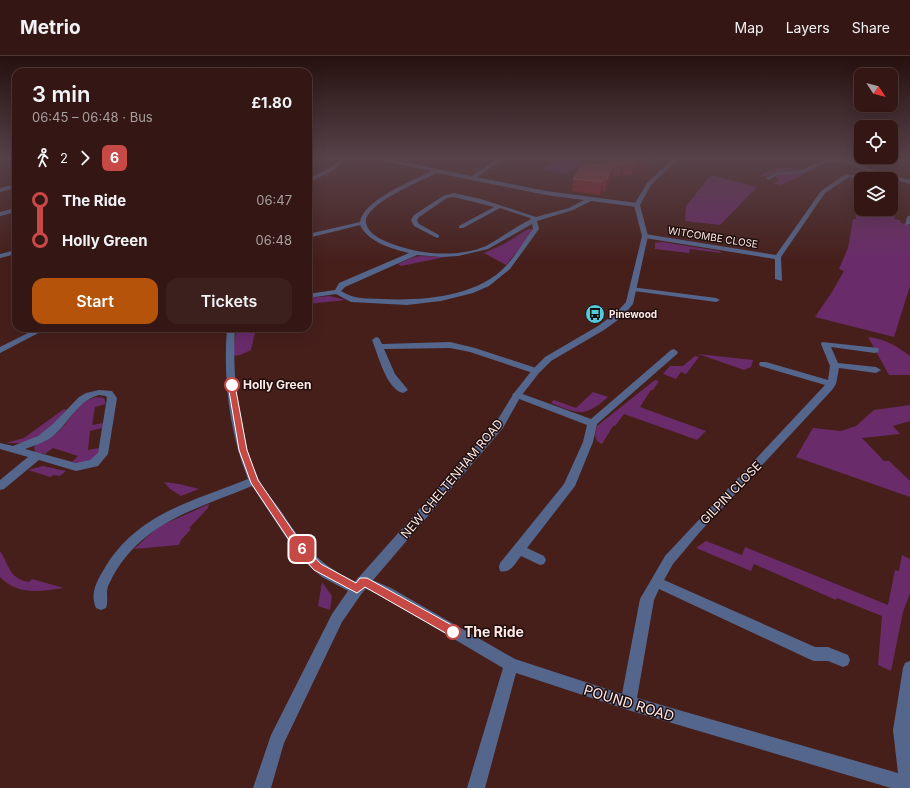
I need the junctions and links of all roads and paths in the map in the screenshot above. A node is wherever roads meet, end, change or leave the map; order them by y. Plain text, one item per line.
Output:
1 (397, 192) edge
2 (542, 192) edge
3 (645, 192) edge
4 (823, 192) edge
5 (589, 199) junction
6 (638, 205) junction
7 (498, 207) junction
8 (12, 211) edge
9 (0, 214) edge
10 (910, 216) edge
11 (534, 220) junction
12 (362, 223) junction
13 (907, 224) dead end
14 (461, 227) dead end
15 (312, 235) edge
16 (437, 236) dead end
17 (646, 236) junction
18 (417, 252) junction
19 (12, 253) edge
20 (0, 256) edge
21 (778, 257) junction
22 (779, 279) dead end
23 (634, 289) junction
24 (336, 292) junction
25 (312, 295) edge
26 (716, 300) dead end
27 (35, 332) edge
28 (231, 332) edge
29 (0, 339) edge
30 (13, 342) junction
31 (0, 350) edge
32 (875, 350) dead end
33 (674, 352) dead end
34 (763, 364) dead end
35 (836, 365) junction
36 (876, 370) dead end
37 (536, 371) junction
38 (831, 384) junction
39 (403, 390) dead end
40 (517, 395) junction
41 (592, 423) junction
42 (0, 446) edge
43 (12, 450) junction
44 (37, 456) junction
45 (254, 481) junction
46 (0, 486) edge
47 (519, 549) junction
48 (540, 560) dead end
49 (505, 567) dead end
50 (656, 582) junction
51 (360, 585) junction
52 (101, 604) dead end
53 (843, 660) dead end
54 (511, 665) junction
55 (910, 668) edge
56 (628, 703) junction
57 (909, 784) edge
58 (262, 788) edge
59 (476, 788) edge

1 - 12 street
2 - 5 street
3 - 6 street
4 - 21 street
5 - 6 street
5 - 11 street
6 - 17 street, NEW CHELTENHAM ROAD
7 - 11 street
7 - 14 street
7 - 16 street
8 - 9 street
10 - 13 street
11 - 18 street
11 - 24 street
12 - 15 street
12 - 18 street
17 - 21 street, WITCOMBE CLOSE
17 - 23 street, NEW CHELTENHAM ROAD
18 - 24 street
19 - 20 street
21 - 22 street
23 - 26 street
23 - 37 street, NEW CHELTENHAM ROAD
24 - 25 street
27 - 30 street
28 - 45 street, POUND ROAD
29 - 30 street
30 - 31 street
32 - 35 street
33 - 41 street
34 - 38 street
35 - 36 street
35 - 38 street, GILPIN CLOSE
37 - 39 street
37 - 40 street, NEW CHELTENHAM ROAD
38 - 50 street, GILPIN CLOSE
40 - 41 street
40 - 51 street, NEW CHELTENHAM ROAD
41 - 47 street
42 - 43 street
43 - 44 street
43 - 44 street
44 - 46 street
45 - 51 street, POUND ROAD
45 - 52 street
47 - 48 street
47 - 49 street
50 - 53 street
50 - 56 street, GILPIN CLOSE
51 - 54 street, POUND ROAD
51 - 58 street, NEW CHELTENHAM ROAD
54 - 56 street, POUND ROAD
54 - 59 street
55 - 57 street
56 - 57 street, POUND ROAD

